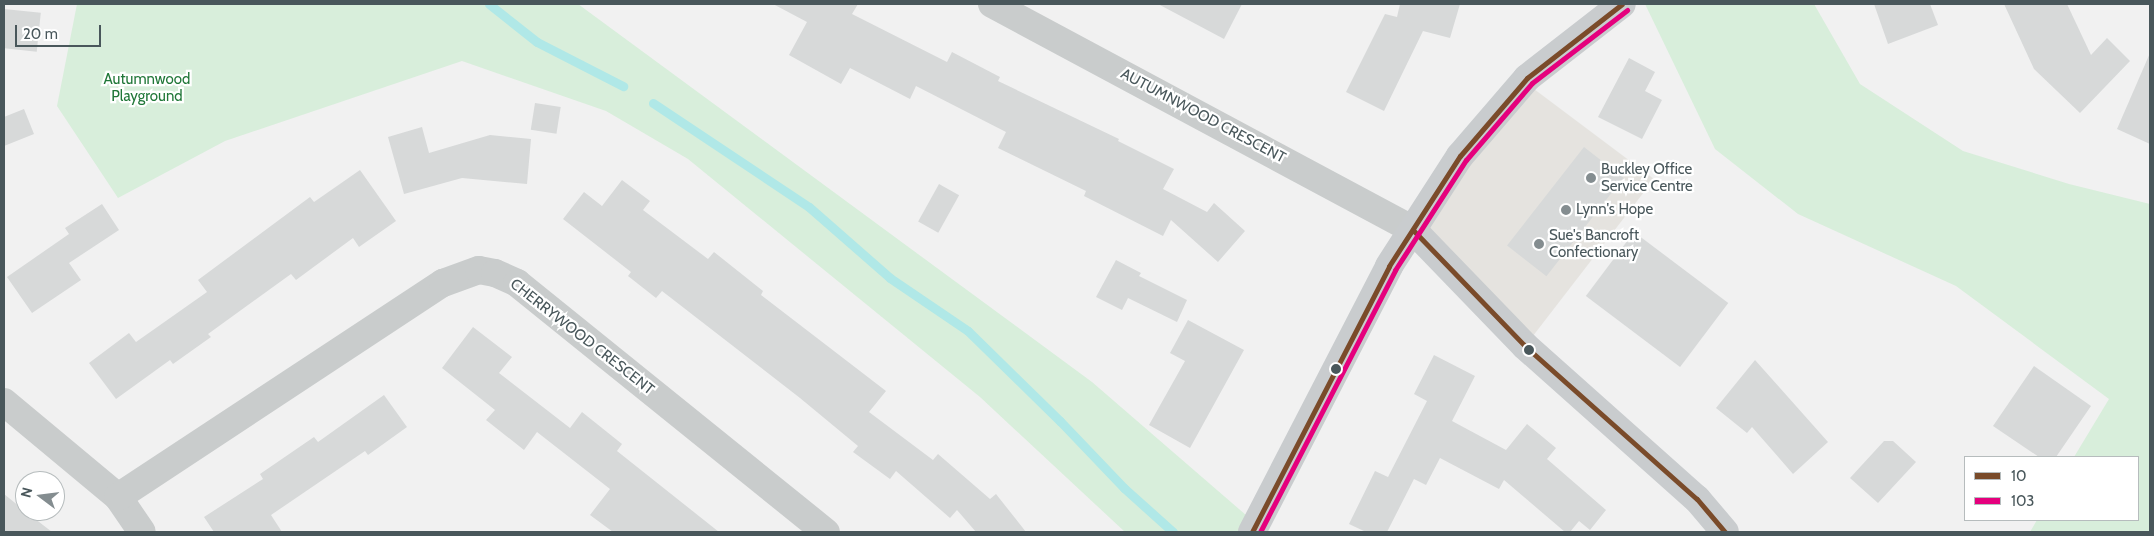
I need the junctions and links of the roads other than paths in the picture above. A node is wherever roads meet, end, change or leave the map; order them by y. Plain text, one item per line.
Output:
1 (992, 4) edge
2 (1622, 4) edge
3 (1413, 230) junction
4 (4, 402) edge
5 (118, 496) junction
6 (142, 532) edge
7 (826, 532) edge
8 (1252, 532) edge
9 (1726, 532) edge

1 - 3 street, AUTUMNWOOD CRESCENT
2 - 3 main road
3 - 8 main road
3 - 9 main road
4 - 5 street
5 - 6 street
5 - 7 street, CHERRYWOOD CRESCENT

